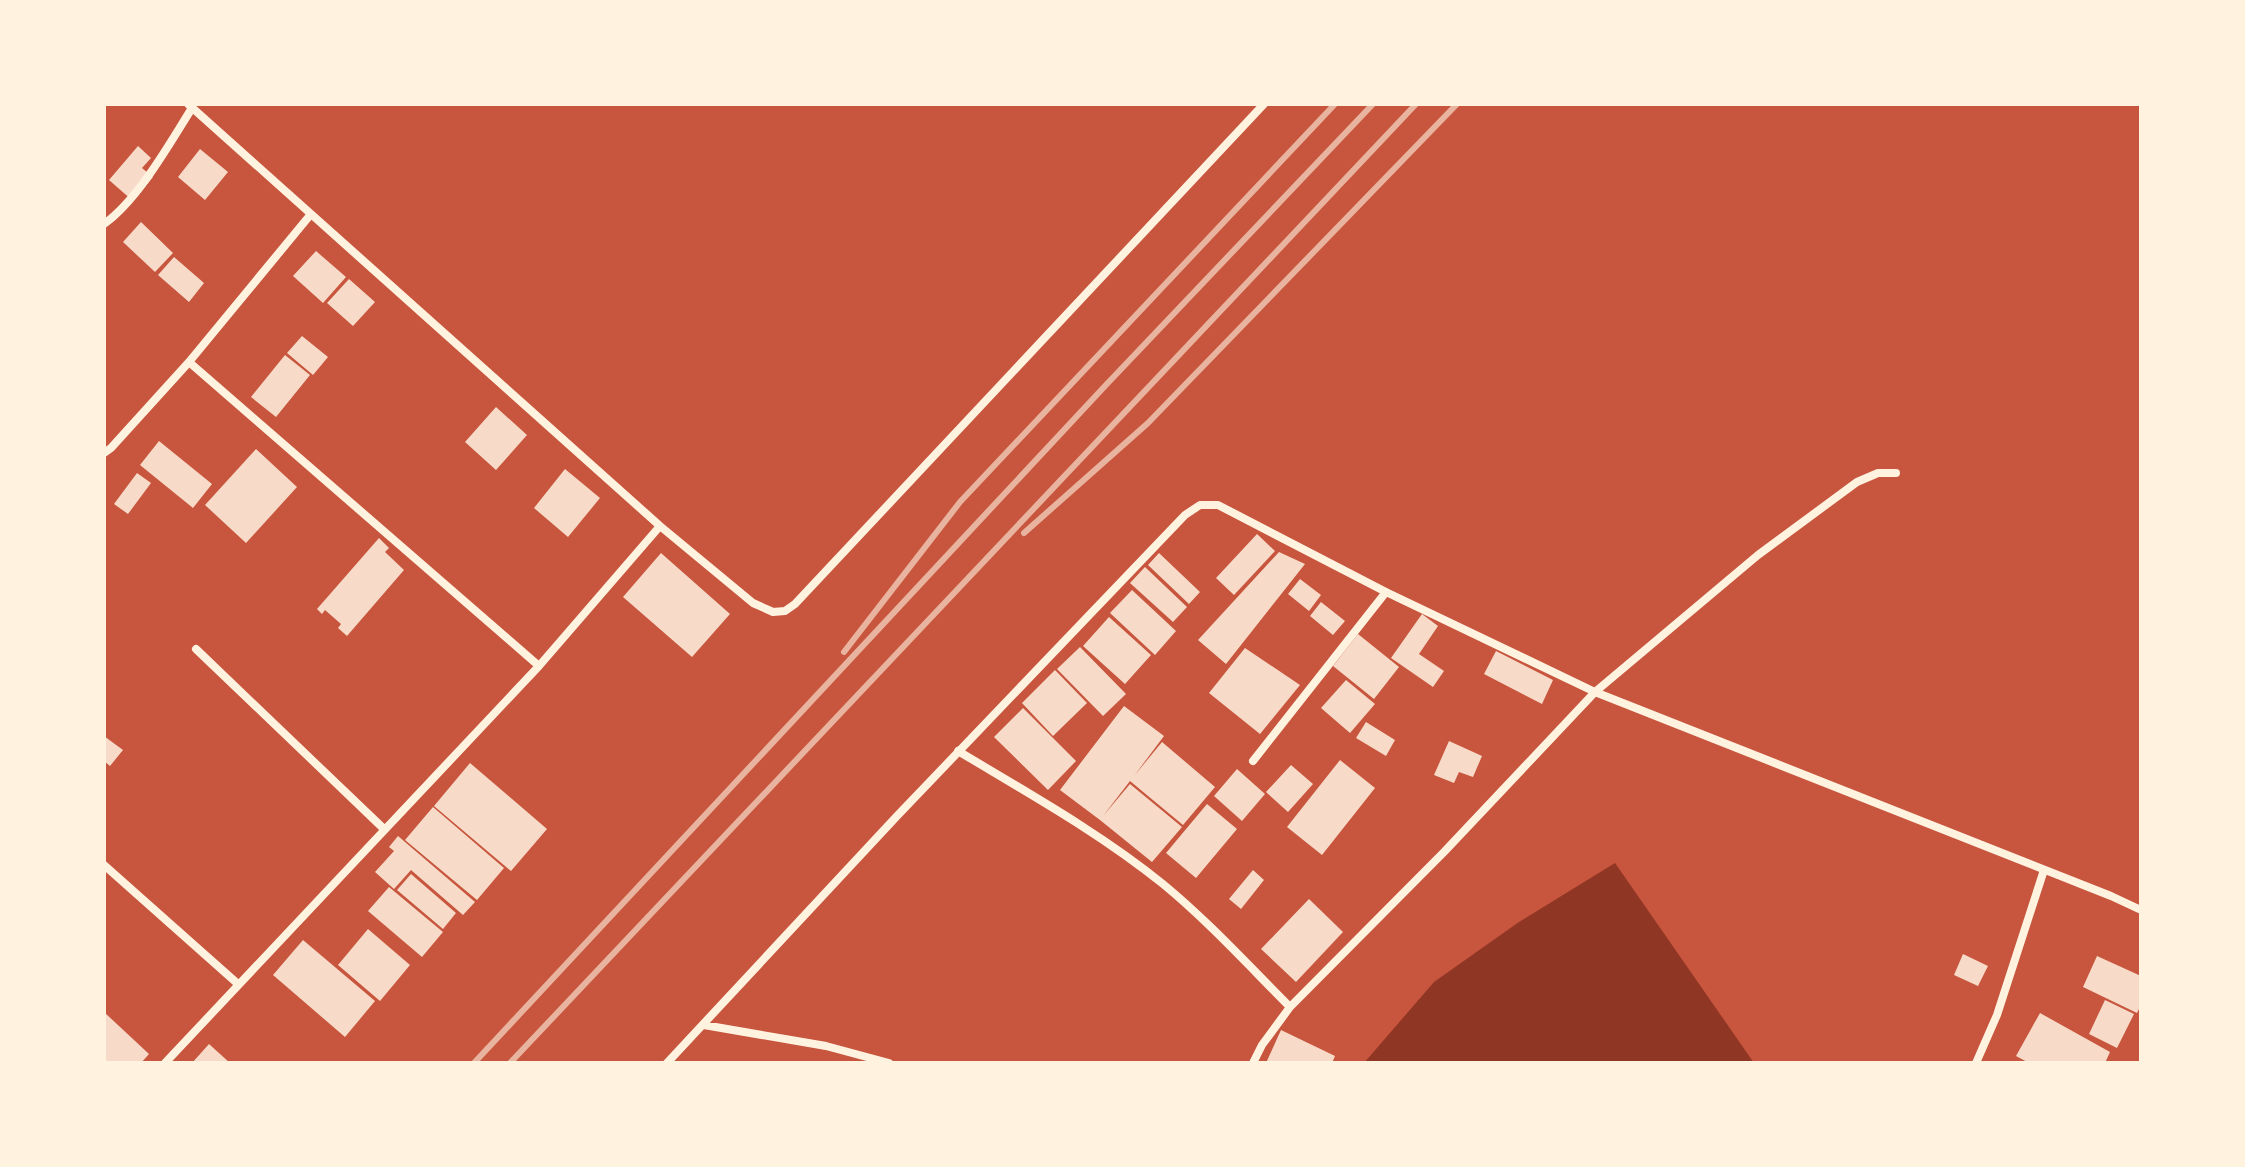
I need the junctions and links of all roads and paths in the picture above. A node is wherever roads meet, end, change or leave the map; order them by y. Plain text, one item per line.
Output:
1 (1264, 104) edge
2 (190, 106) edge
3 (311, 214) junction
4 (104, 224) edge
5 (189, 362) junction
6 (104, 453) edge
7 (1896, 473) dead end
8 (660, 526) junction
9 (1386, 592) junction
10 (196, 649) dead end
11 (539, 666) junction
12 (1595, 692) junction
13 (958, 751) junction
14 (1253, 761) dead end
15 (384, 829) junction
16 (104, 865) edge
17 (2044, 870) junction
18 (2141, 910) edge
19 (238, 984) junction
20 (1290, 1007) junction
21 (704, 1025) junction
22 (165, 1063) edge
23 (667, 1063) edge
24 (889, 1063) edge
25 (1253, 1063) edge
26 (1976, 1063) edge

1 - 8 street
2 - 3 street
2 - 4 street
3 - 5 street
3 - 8 street
5 - 6 street
5 - 11 street
7 - 12 street
8 - 11 street
9 - 12 street
9 - 13 street
9 - 14 street
10 - 15 street
11 - 15 street
12 - 17 street
12 - 20 street
13 - 20 street
13 - 21 street
15 - 19 street
16 - 19 street
17 - 18 street
17 - 26 street
19 - 22 street
20 - 25 street
21 - 23 street
21 - 24 street

